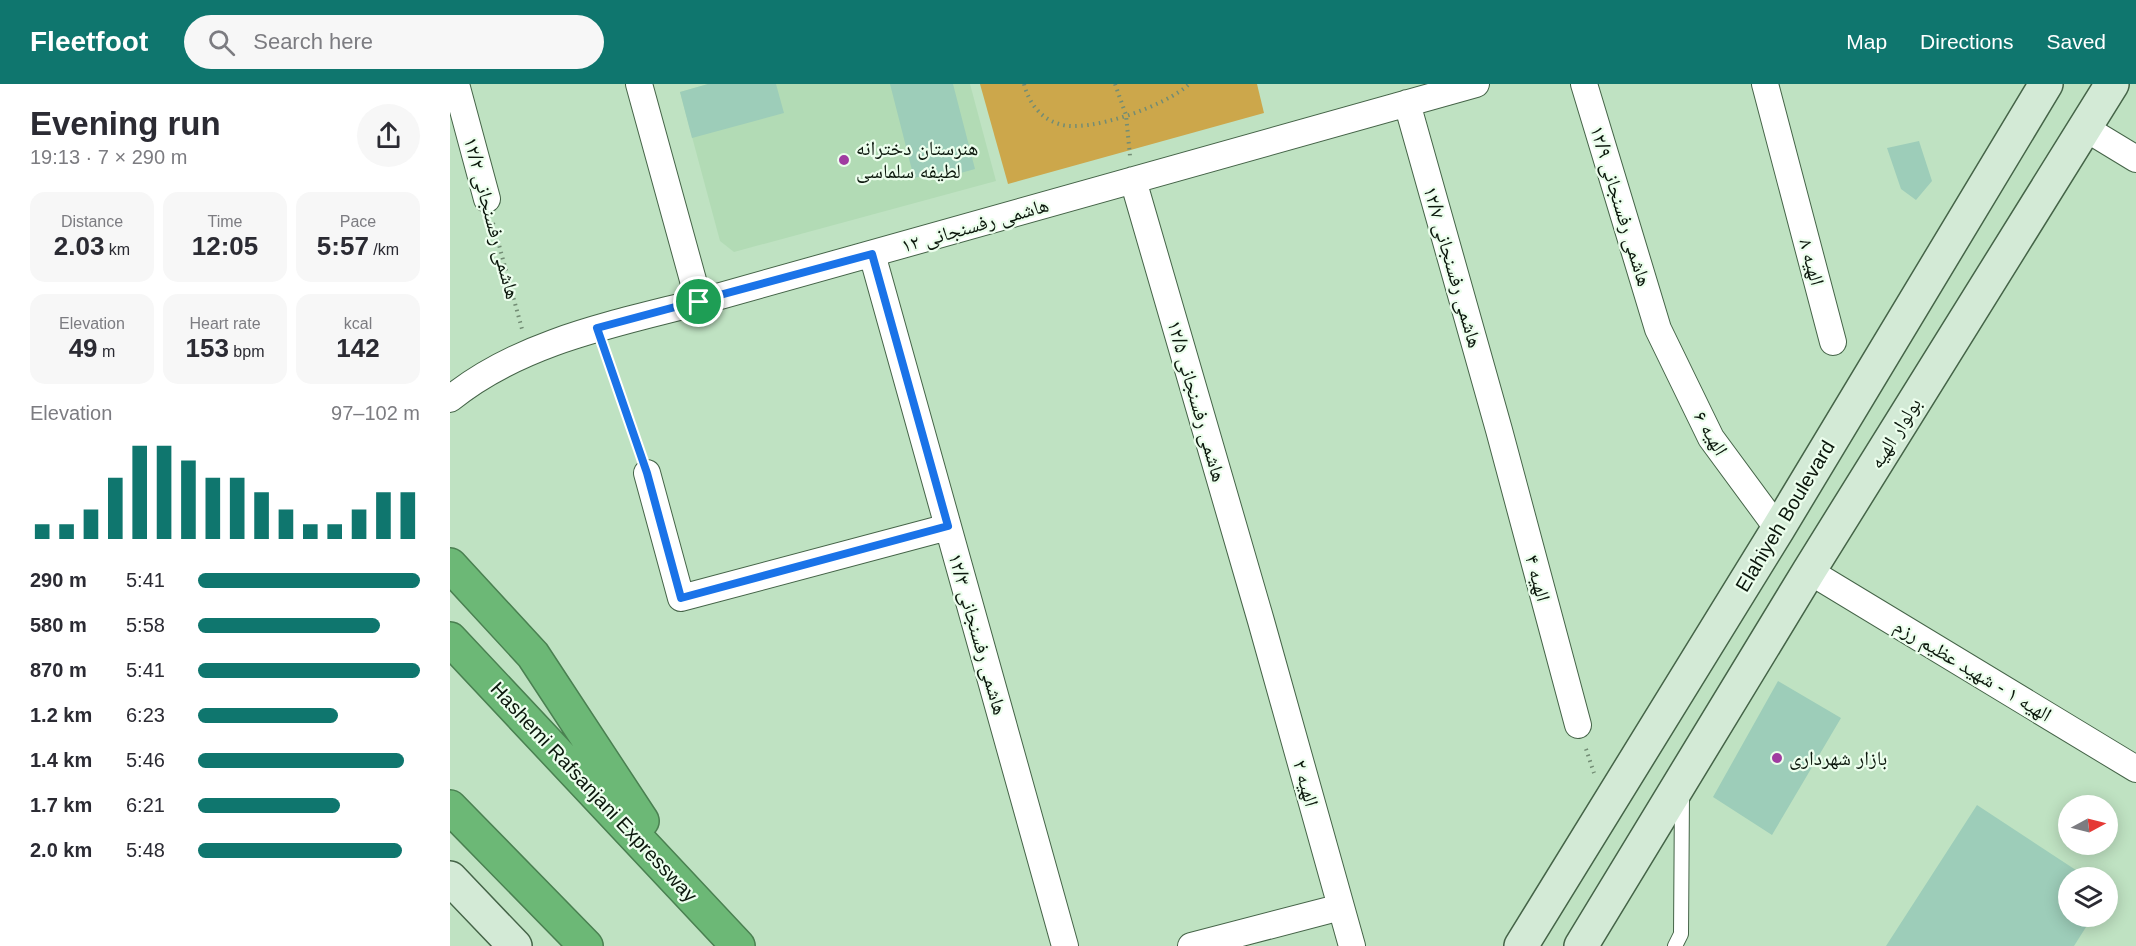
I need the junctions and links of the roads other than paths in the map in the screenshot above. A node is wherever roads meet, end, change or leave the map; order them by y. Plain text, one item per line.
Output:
1 (456, 84) edge
2 (639, 84) edge
3 (1476, 84) edge
4 (1584, 84) edge
5 (1765, 84) edge
6 (2046, 84) edge
7 (2112, 84) edge
8 (1407, 103) junction
9 (2085, 128) junction
10 (2136, 159) edge
11 (1133, 180) junction
12 (487, 198) road end
13 (872, 254) junction
14 (699, 302) junction
15 (1658, 329) joint
16 (1833, 342) dead end
17 (450, 399) edge
18 (1498, 430) joint
19 (647, 473) road end
20 (948, 526) junction
21 (1778, 528) junction
22 (450, 565) edge
23 (1809, 571) junction
24 (1261, 621) joint
25 (450, 639) edge
26 (1578, 725) road end
27 (2136, 769) edge
28 (1682, 783) junction
29 (450, 807) edge
30 (450, 878) edge
31 (691, 895) junction
32 (1341, 907) junction
33 (515, 946) edge
34 (586, 946) edge
35 (738, 946) edge
36 (1065, 946) edge
37 (1191, 946) edge
38 (1352, 946) edge
39 (1521, 946) edge
40 (1581, 946) edge
41 (1675, 946) edge

1 - 12 street, هاشمی رفسنجانی ۱۲/۲
2 - 14 street
3 - 8 street, هاشمی رفسنجانی ۱۲
4 - 15 street, هاشمی رفسنجانی ۱۲/۹
5 - 16 street, الهیه ۸
6 - 21 main road, Elahiyeh Boulevard
7 - 9 main road, بولوار الهیه
8 - 11 street, هاشمی رفسنجانی ۱۲
8 - 18 street, هاشمی رفسنجانی ۱۲/۷
9 - 10 street
9 - 23 main road, بولوار الهیه
11 - 13 street, هاشمی رفسنجانی ۱۲
11 - 24 street, هاشمی رفسنجانی ۱۲/۵
13 - 14 street, هاشمی رفسنجانی ۱۲
13 - 20 street, هاشمی رفسنجانی ۱۲/۳
14 - 17 street, هاشمی رفسنجانی ۱۲
15 - 21 street, الهیه ۶
18 - 26 street, الهیه ۴
19 - 20 street
20 - 36 street, هاشمی رفسنجانی ۱۲/۳
21 - 39 main road, Elahiyeh Boulevard
22 - 31 highway
23 - 27 street, الهیه ۱ - شهید عظیم رزم
23 - 28 main road, بولوار الهیه
24 - 32 street, الهیه ۲
25 - 31 highway, Hashemi Rafsanjani Expressway
28 - 40 main road
28 - 41 lane
29 - 34 highway
30 - 33 main road
31 - 35 highway, Hashemi Rafsanjani Expressway
32 - 37 street
32 - 38 street, الهیه ۲

